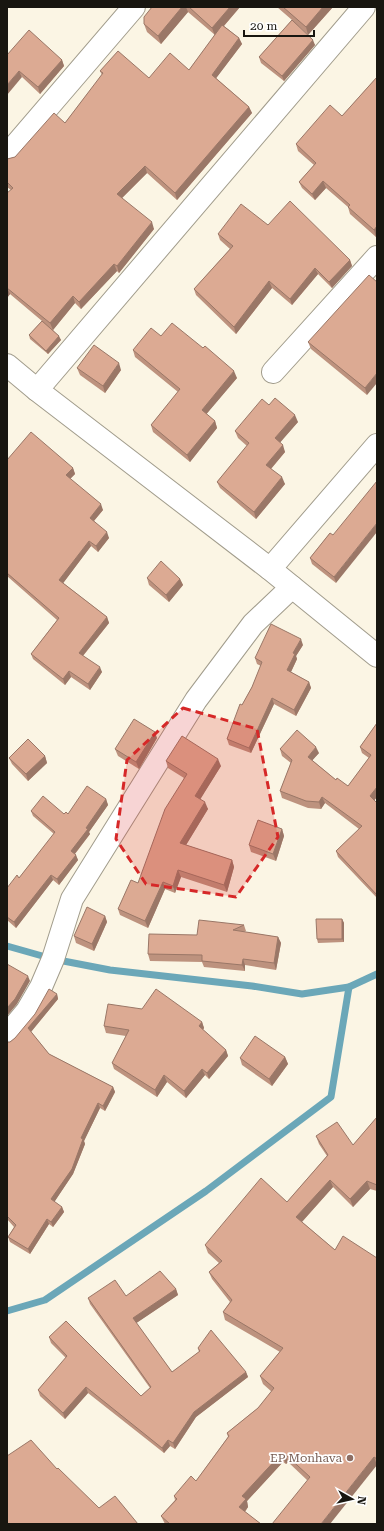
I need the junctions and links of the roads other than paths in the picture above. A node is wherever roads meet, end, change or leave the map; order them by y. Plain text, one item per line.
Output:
1 (134, 7) edge
2 (364, 7) edge
3 (7, 155) edge
4 (377, 257) edge
5 (7, 365) edge
6 (273, 372) dead end
7 (37, 390) junction
8 (377, 445) edge
9 (270, 569) junction
10 (292, 587) junction
11 (377, 656) edge
12 (7, 1035) edge

1 - 3 street
2 - 7 street
4 - 6 street
5 - 7 street
7 - 9 street
8 - 9 street
9 - 10 street
10 - 11 street
10 - 12 street

